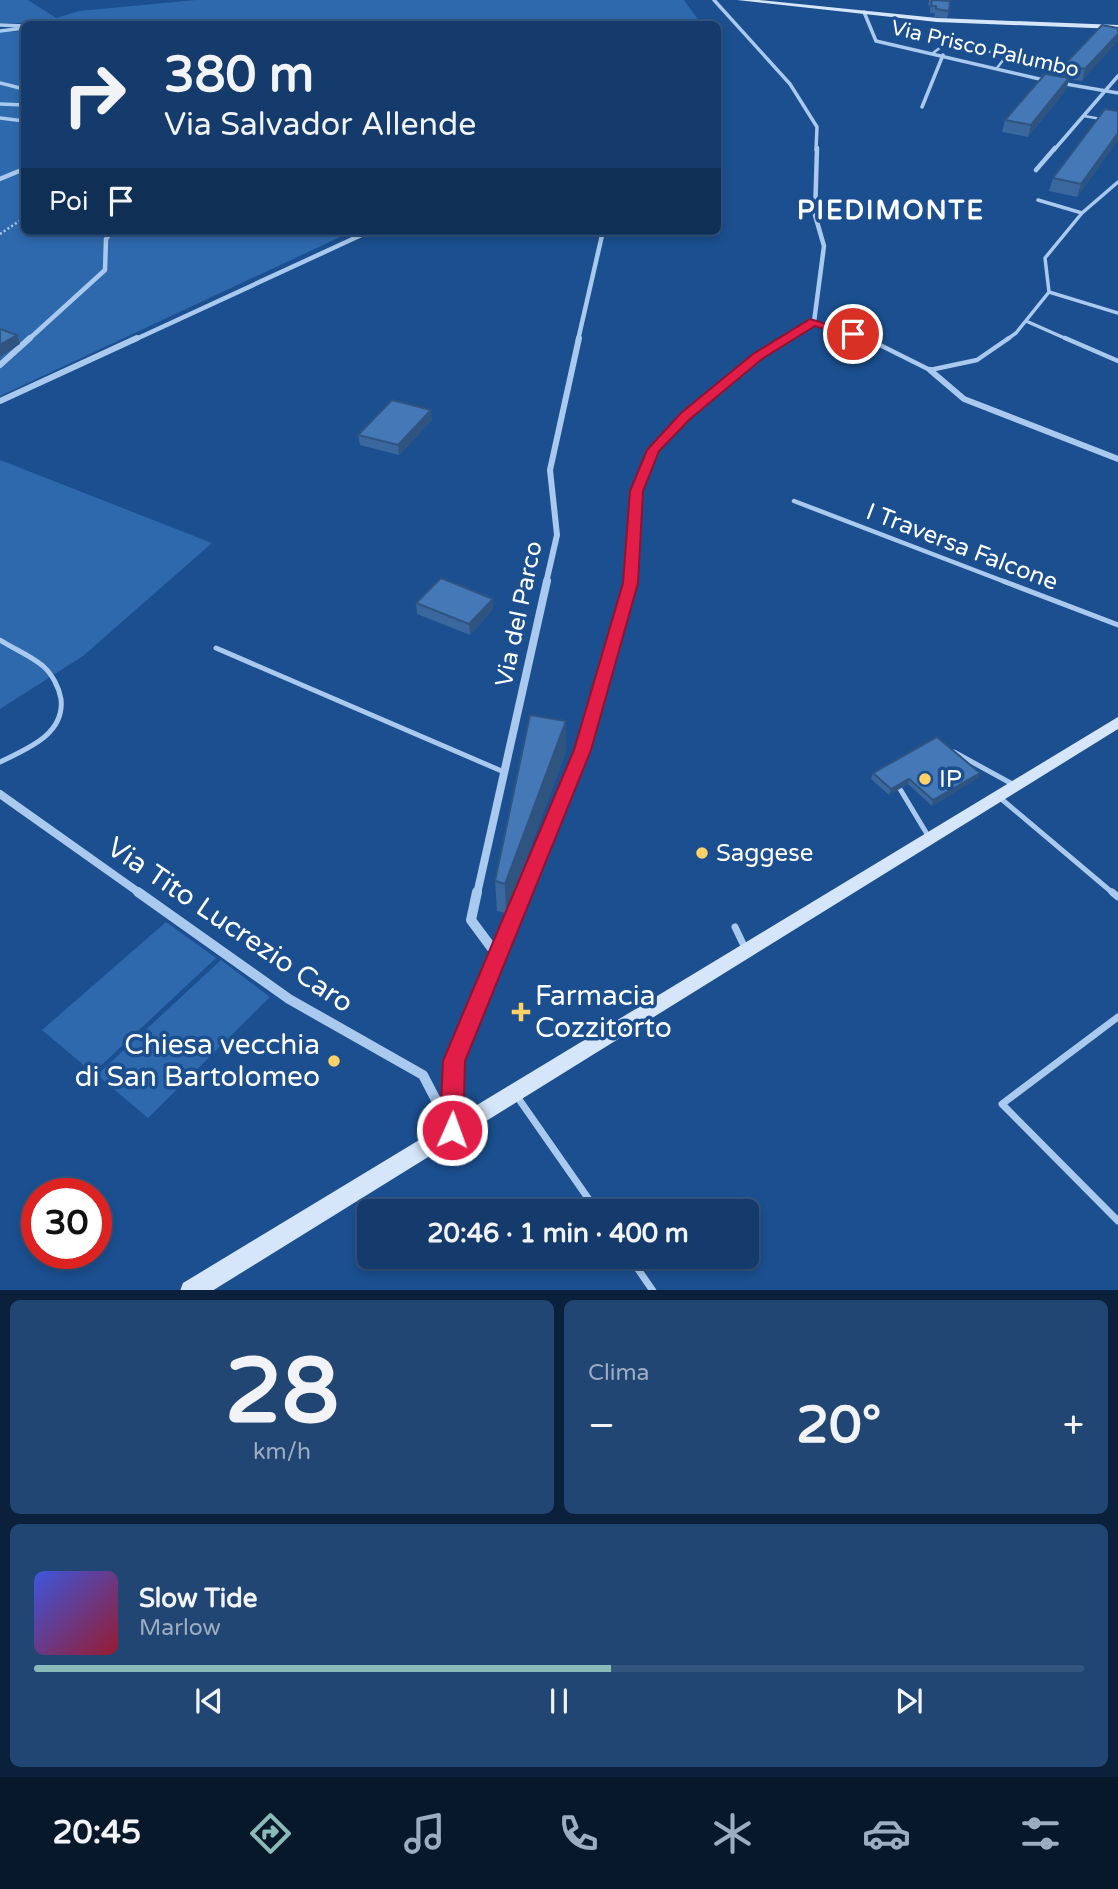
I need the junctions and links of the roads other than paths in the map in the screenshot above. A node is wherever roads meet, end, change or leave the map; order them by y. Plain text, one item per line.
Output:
1 (714, 0) edge
2 (740, 0) edge
3 (864, 12) junction
4 (0, 25) edge
5 (21, 27) edge
6 (1118, 27) edge
7 (21, 28) edge
8 (0, 31) edge
9 (933, 53) junction
10 (943, 55) junction
11 (997, 68) junction
12 (1118, 76) edge
13 (0, 83) edge
14 (21, 88) edge
15 (1105, 92) junction
16 (1118, 93) edge
17 (0, 104) edge
18 (21, 105) edge
19 (922, 107) dead end
20 (1084, 116) junction
21 (0, 118) edge
22 (21, 121) edge
23 (1107, 121) edge
24 (21, 170) edge
25 (1036, 170) dead end
26 (0, 179) edge
27 (1118, 182) edge
28 (1038, 200) dead end
29 (1082, 213) junction
30 (109, 235) edge
31 (361, 235) edge
32 (602, 235) edge
33 (1049, 292) junction
34 (1118, 313) edge
35 (1026, 321) junction
36 (814, 322) junction
37 (1118, 361) edge
38 (0, 365) edge
39 (930, 370) junction
40 (0, 401) edge
41 (1118, 459) edge
42 (794, 501) dead end
43 (1118, 625) edge
44 (0, 640) edge
45 (216, 648) dead end
46 (1118, 722) edge
47 (951, 751) edge
48 (0, 762) edge
49 (504, 772) junction
50 (897, 784) edge
51 (1016, 786) junction
52 (0, 794) edge
53 (999, 797) junction
54 (930, 839) junction
55 (1118, 897) edge
56 (735, 927) dead end
57 (746, 950) junction
58 (497, 955) junction
59 (1118, 1017) edge
60 (514, 1093) junction
61 (452, 1130) junction
62 (589, 1199) edge
63 (1118, 1221) edge
64 (638, 1269) edge
65 (191, 1290) edge
66 (653, 1290) edge

1 - 36 street
2 - 3 main road
3 - 6 main road
3 - 9 street, Via Prisco Palumbo
4 - 5 street
7 - 8 street
9 - 10 street, Via Prisco Palumbo
9 - 11 lane
10 - 11 street, Via Prisco Palumbo
10 - 19 street
11 - 15 street, Via Prisco Palumbo
12 - 15 street
13 - 14 street
15 - 16 street, Via Prisco Palumbo
15 - 20 street
17 - 18 street
20 - 23 lane
20 - 25 street
21 - 22 street
24 - 26 street
27 - 29 lane
28 - 29 lane
29 - 33 lane
30 - 38 street
31 - 40 street
32 - 49 street, Via del Parco
33 - 34 lane
33 - 35 lane
35 - 37 lane
35 - 39 lane
36 - 39 lane
36 - 58 street
39 - 41 street
42 - 43 lane, I Traversa Falcone
44 - 48 lane
45 - 49 lane
46 - 51 main road
47 - 51 lane
49 - 58 street, Via del Parco
50 - 54 lane
51 - 53 main road
52 - 61 street, Via Tito Lucrezio Caro
53 - 54 main road
53 - 55 lane
54 - 57 main road
56 - 57 lane
57 - 60 main road
58 - 61 street
59 - 63 lane
60 - 61 main road
60 - 62 lane
61 - 65 main road
64 - 66 lane

